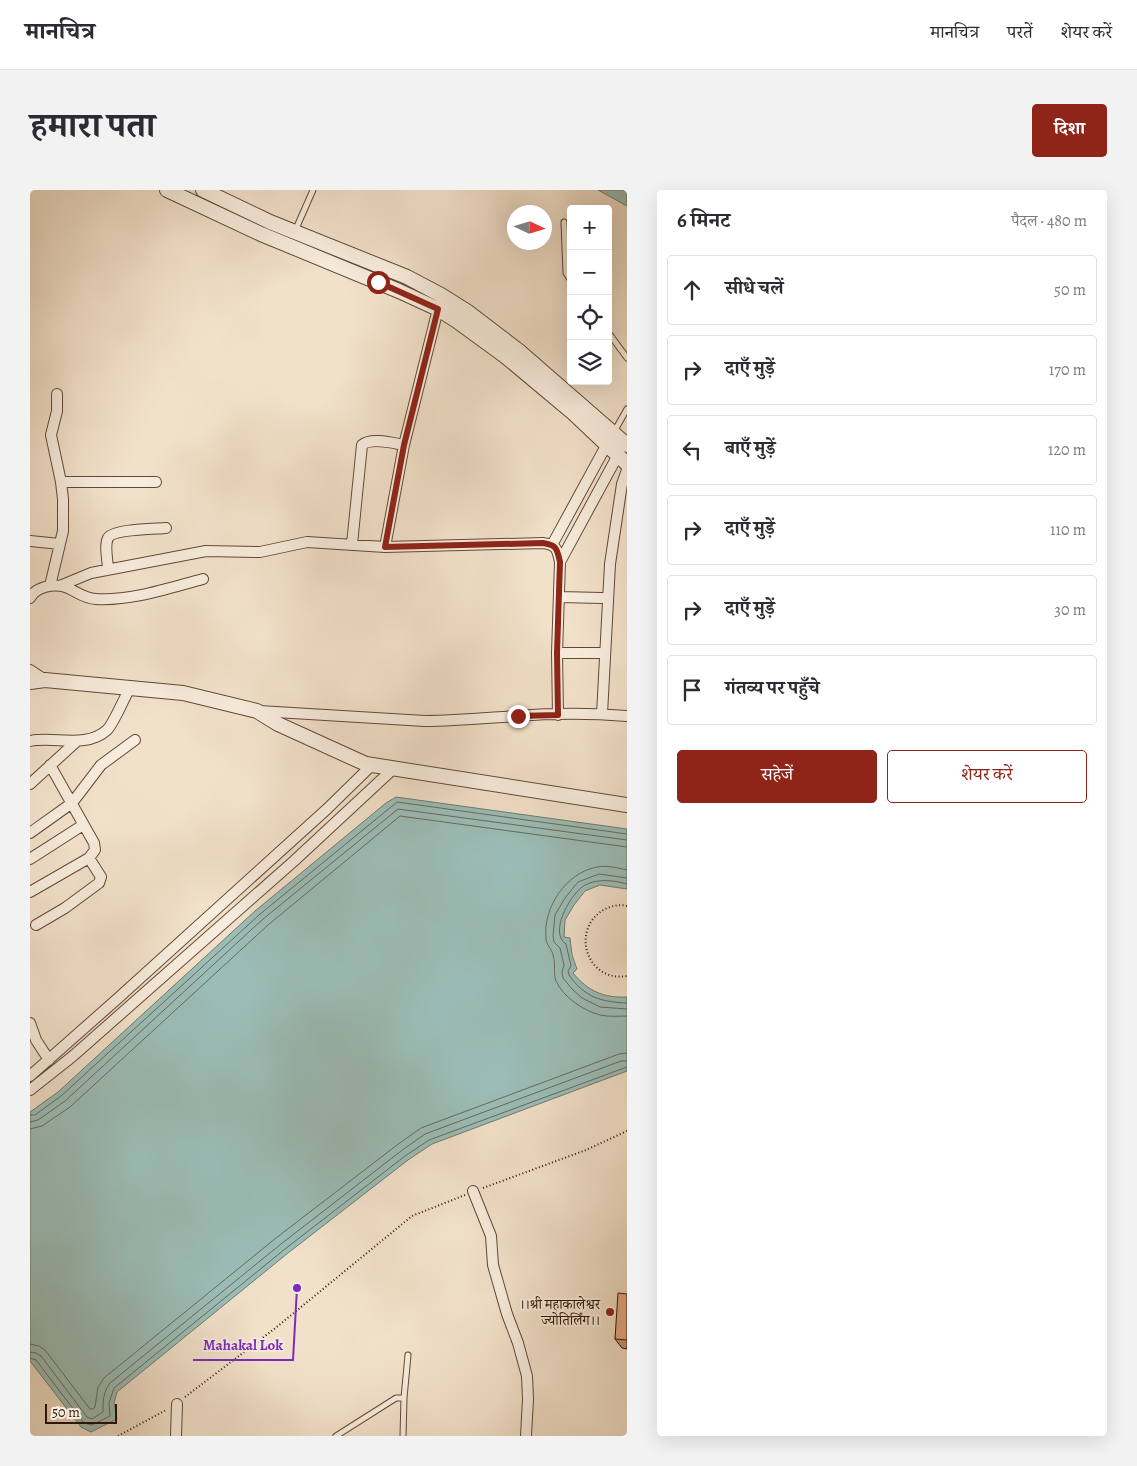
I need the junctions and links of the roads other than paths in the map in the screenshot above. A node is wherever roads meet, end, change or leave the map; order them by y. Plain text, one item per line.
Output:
1 (166, 190) edge
2 (203, 190) edge
3 (313, 190) edge
4 (564, 222) dead end
5 (294, 232) junction
6 (289, 245) junction
7 (382, 267) junction
8 (567, 275) edge
9 (378, 282) junction
10 (438, 309) junction
11 (612, 337) edge
12 (500, 345) junction
13 (627, 358) edge
14 (57, 394) dead end
15 (627, 409) edge
16 (404, 445) junction
17 (618, 447) edge
18 (627, 470) edge
19 (62, 482) junction
20 (156, 482) dead end
21 (166, 528) dead end
22 (30, 541) edge
23 (60, 544) junction
24 (352, 544) junction
25 (552, 544) junction
26 (385, 547) junction
27 (560, 562) junction
28 (108, 570) junction
29 (203, 579) dead end
30 (62, 585) junction
31 (50, 586) junction
32 (31, 594) edge
33 (560, 597) junction
34 (602, 598) dead end
35 (599, 652) dead end
36 (557, 653) junction
37 (30, 670) edge
38 (45, 680) junction
39 (30, 682) edge
40 (130, 688) junction
41 (257, 711) junction
42 (602, 714) junction
43 (558, 715) junction
44 (627, 716) edge
45 (77, 740) junction
46 (135, 740) dead end
47 (30, 741) edge
48 (50, 765) junction
49 (372, 765) junction
50 (393, 769) junction
51 (30, 784) edge
52 (72, 803) junction
53 (627, 805) edge
54 (83, 825) junction
55 (30, 833) edge
56 (90, 858) junction
57 (30, 859) edge
58 (30, 892) edge
59 (36, 925) dead end
60 (135, 983) junction
61 (143, 994) junction
62 (30, 1023) edge
63 (49, 1060) junction
64 (30, 1076) edge
65 (30, 1090) edge
66 (473, 1191) road end
67 (408, 1356) dead end
68 (404, 1398) junction
69 (177, 1404) road end
70 (176, 1436) edge
71 (336, 1436) edge
72 (403, 1436) edge
73 (526, 1436) edge

1 - 6 street
2 - 5 street
3 - 5 lane
4 - 8 lane
5 - 6 lane
5 - 7 street
6 - 9 street
7 - 9 street
7 - 12 street
9 - 10 street
10 - 12 street
10 - 16 street
11 - 13 lane
12 - 17 street
14 - 19 street
15 - 17 lane
16 - 24 street
16 - 26 street
17 - 25 street
17 - 27 street
18 - 42 street
19 - 20 street
19 - 23 street
21 - 28 street
22 - 23 street
23 - 31 street
24 - 26 street
24 - 28 street
25 - 26 street
25 - 27 street
27 - 33 street
28 - 30 street
29 - 30 street
30 - 31 street
31 - 32 street
33 - 34 street
33 - 36 street
35 - 36 street
36 - 43 street
37 - 38 street
38 - 39 street
38 - 40 street
40 - 41 street
40 - 45 street
41 - 43 street
41 - 49 street
42 - 43 street
42 - 44 street
45 - 47 street
45 - 48 street
46 - 52 street
48 - 51 street
48 - 52 street
49 - 50 street
49 - 60 street
50 - 53 street
50 - 61 street
52 - 54 street
52 - 55 street
54 - 56 street
54 - 57 street
56 - 58 street
56 - 59 street
60 - 61 street
60 - 63 street
61 - 65 street
62 - 63 street
63 - 64 street
66 - 73 street
67 - 68 lane
68 - 71 lane
68 - 72 lane
69 - 70 street

